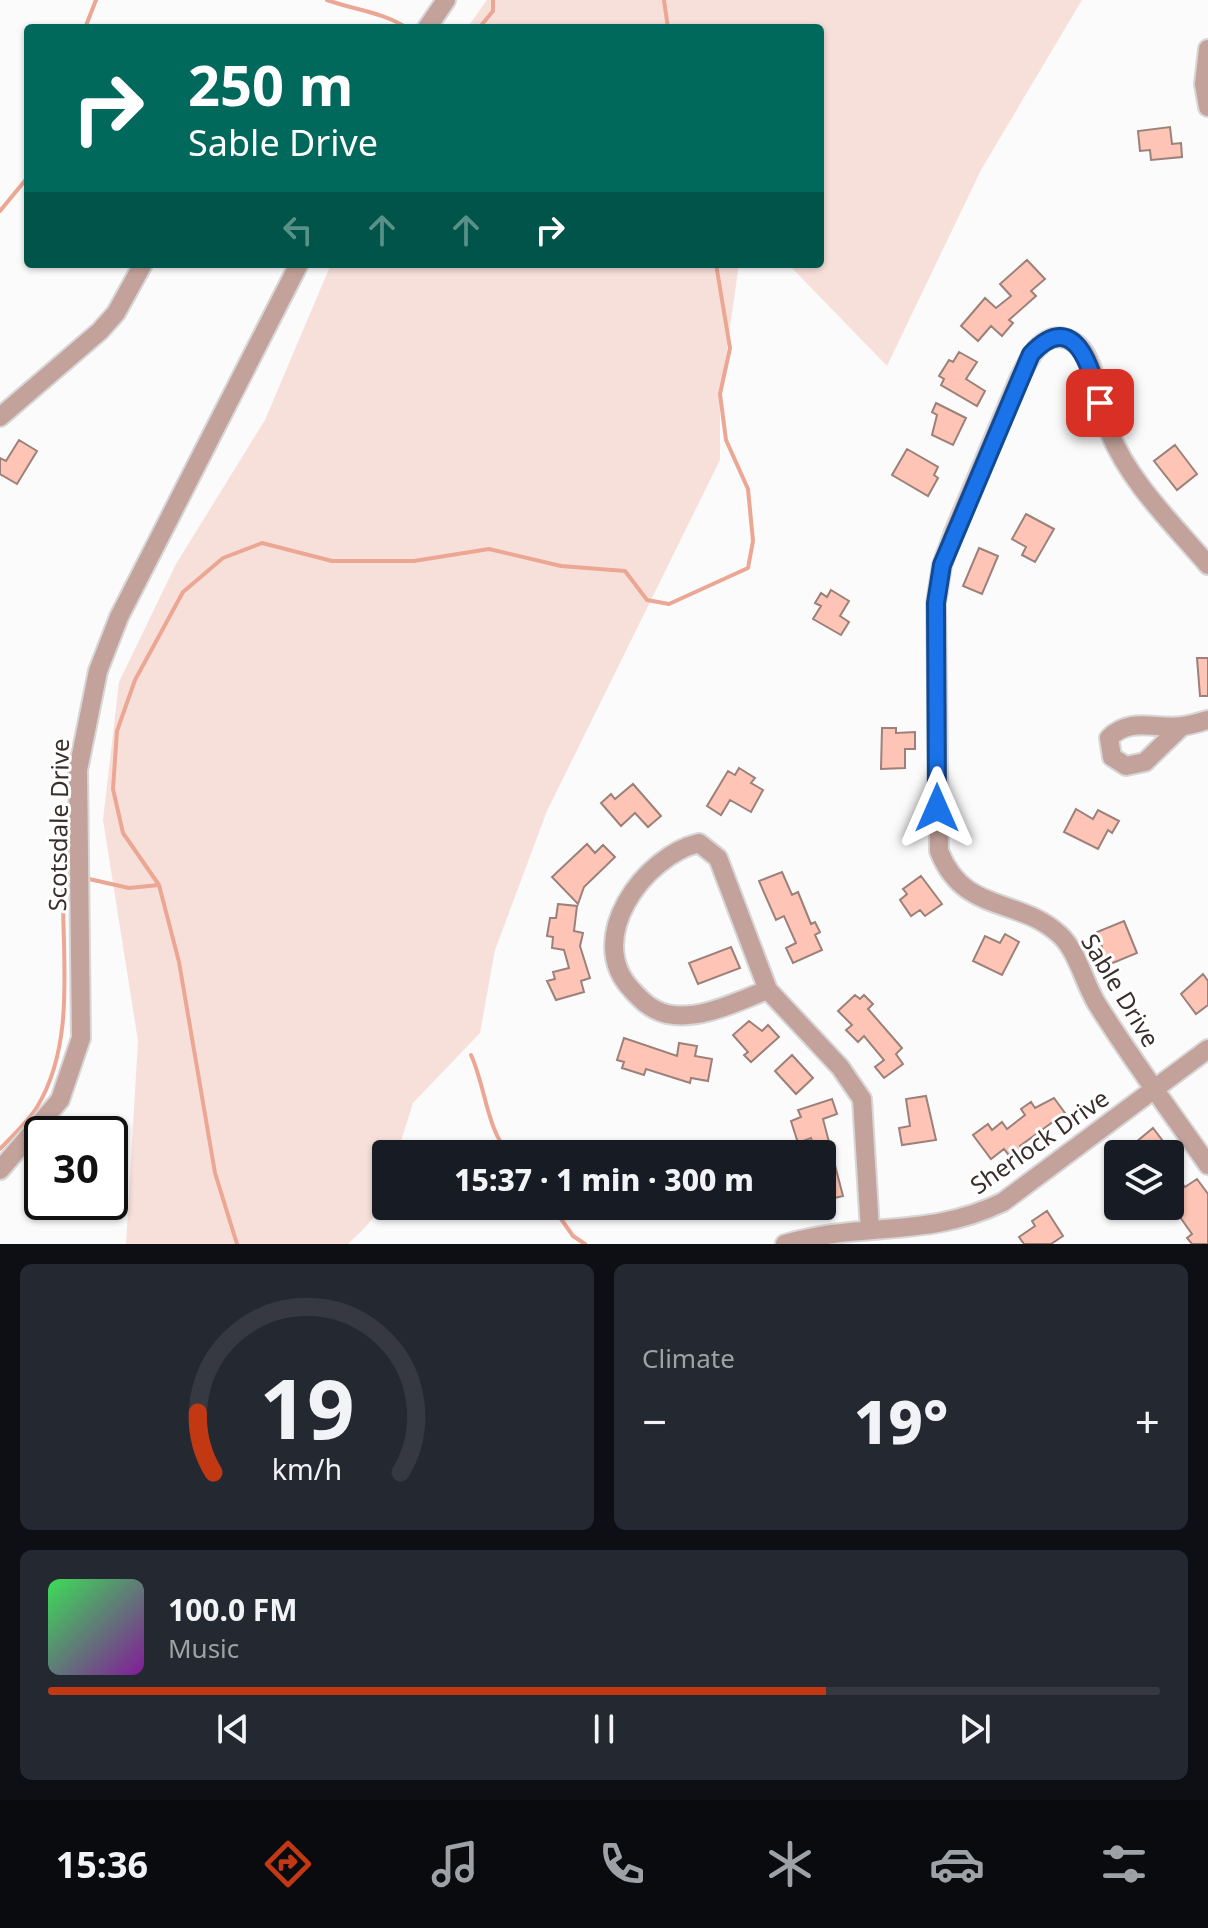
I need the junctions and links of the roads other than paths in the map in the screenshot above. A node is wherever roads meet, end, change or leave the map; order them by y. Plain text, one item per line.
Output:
1 (446, 0) edge
2 (430, 24) edge
3 (1208, 49) edge
4 (1208, 107) edge
5 (141, 268) edge
6 (297, 268) edge
7 (0, 417) edge
8 (1208, 565) edge
9 (1208, 720) edge
10 (1181, 727) dead end
11 (768, 990) junction
12 (1208, 1049) edge
13 (1155, 1088) junction
14 (1208, 1165) edge
15 (0, 1170) edge
16 (870, 1230) junction
17 (785, 1244) edge

1 - 2 street
3 - 4 street
5 - 7 street
6 - 15 street, Scotsdale Drive
8 - 13 street, Sable Drive
9 - 10 street
11 - 11 street
11 - 16 street
12 - 13 street, Sherlock Drive
13 - 14 street
13 - 16 street, Sherlock Drive
16 - 17 street, Sherlock Drive

